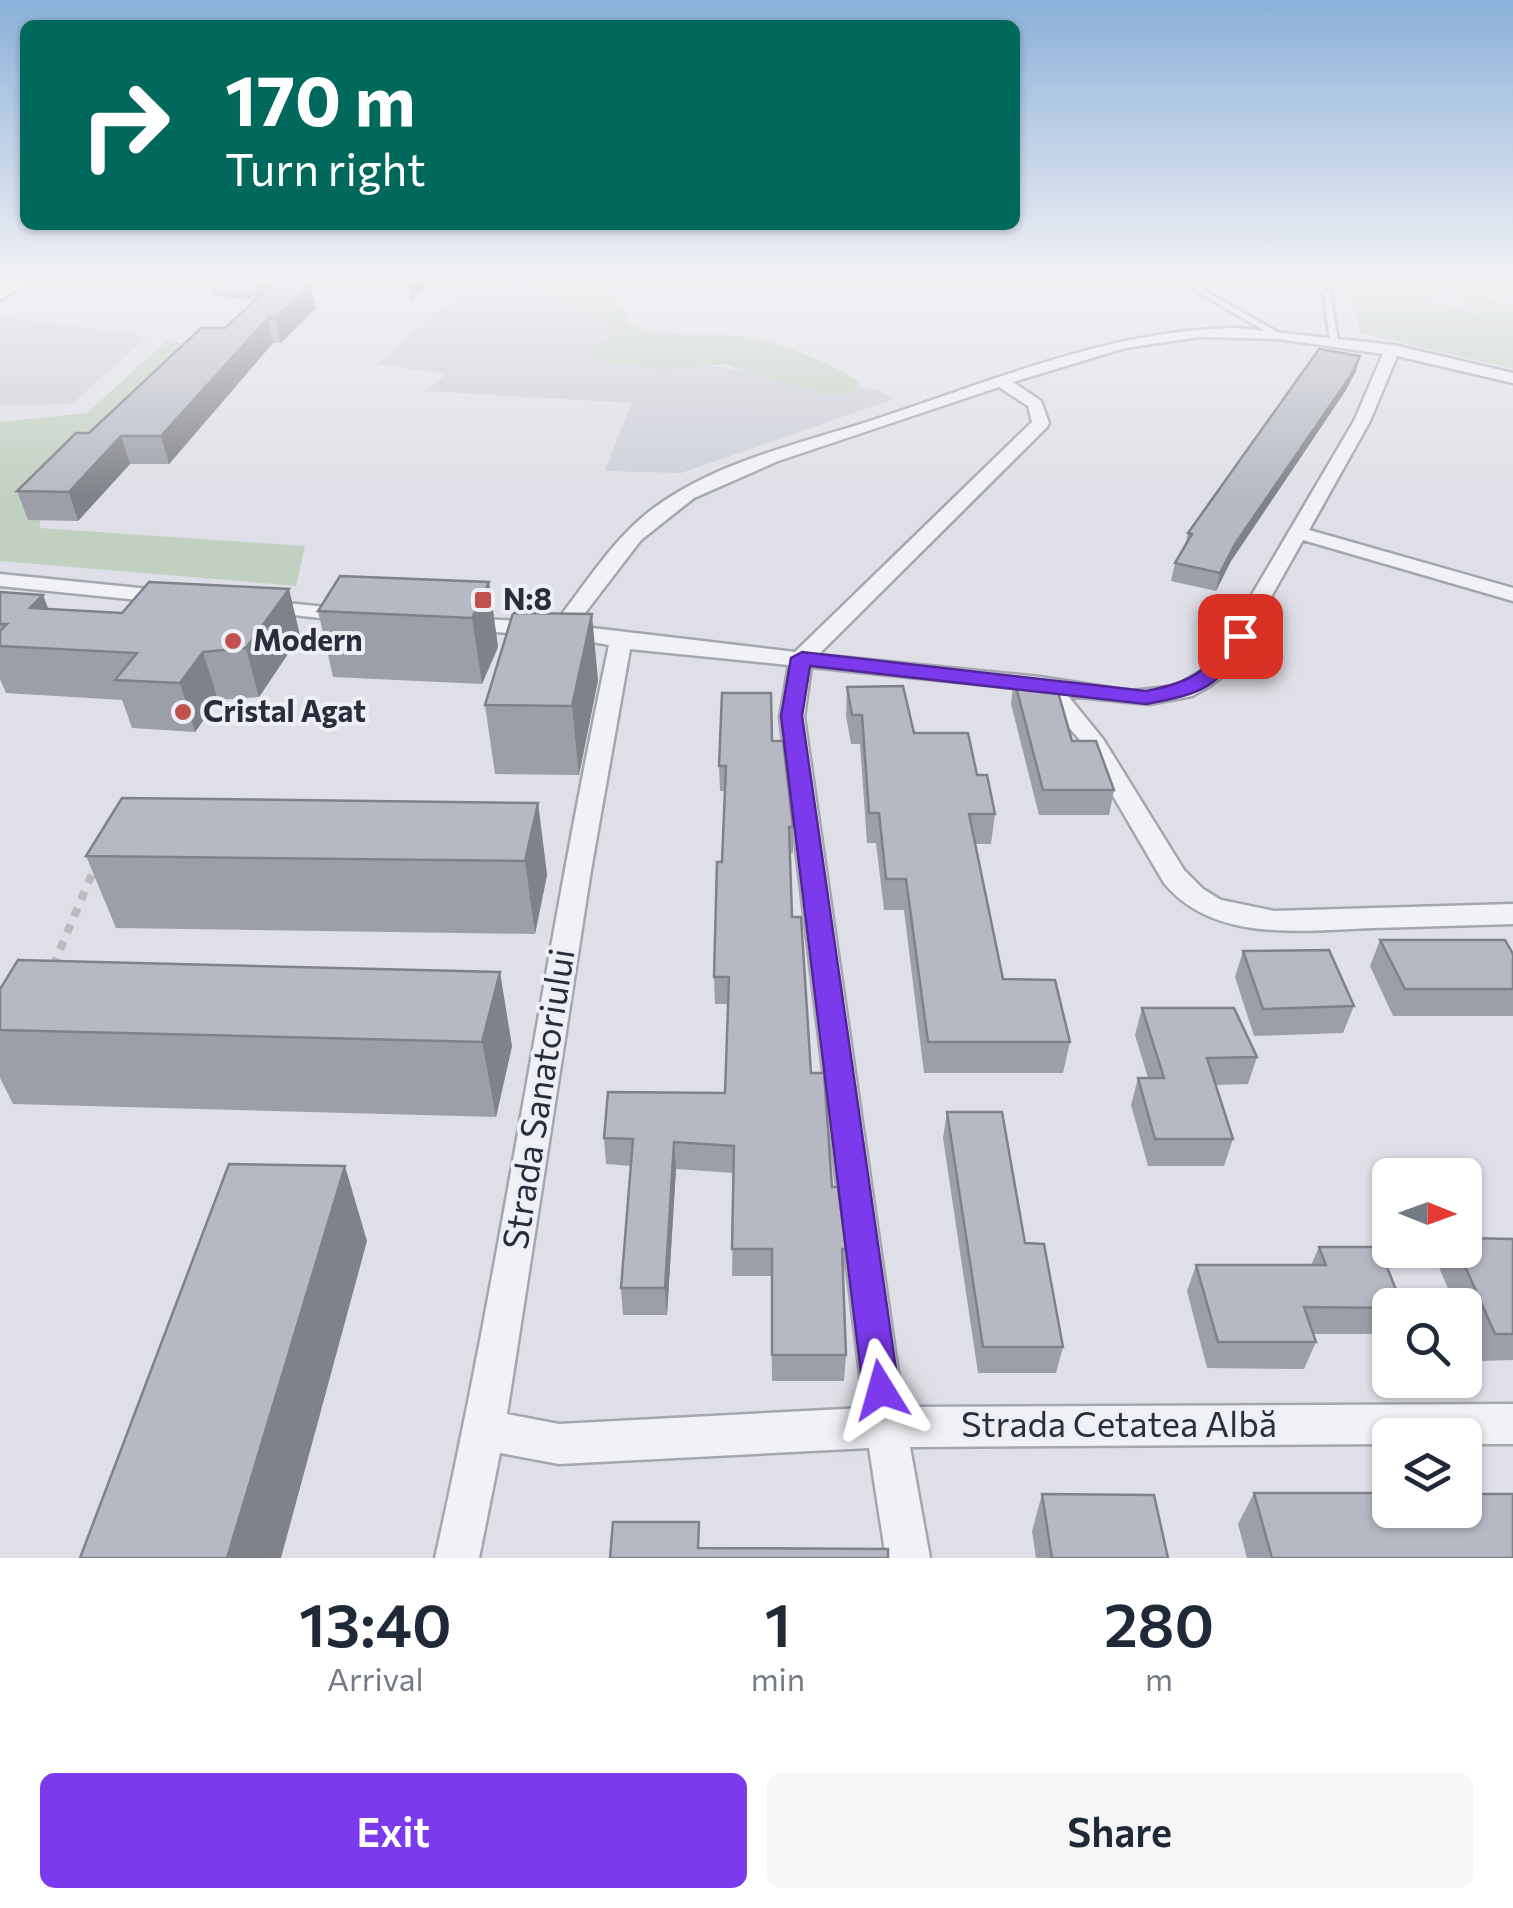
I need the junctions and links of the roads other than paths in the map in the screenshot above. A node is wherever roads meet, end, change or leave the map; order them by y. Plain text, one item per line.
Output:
1 (1102, 352) edge
2 (1392, 352) edge
3 (1400, 352) edge
4 (1513, 378) edge
5 (1003, 382) junction
6 (1297, 532) junction
7 (0, 580) edge
8 (1513, 595) edge
9 (190, 600) edge
10 (248, 605) edge
11 (373, 618) edge
12 (446, 623) edge
13 (561, 630) junction
14 (621, 640) junction
15 (802, 658) junction
16 (1040, 684) junction
17 (1513, 914) edge
18 (1513, 1424) edge
19 (886, 1427) junction
20 (486, 1430) junction
21 (457, 1558) edge
22 (908, 1558) edge

1 - 5 street
2 - 6 street
3 - 4 street
5 - 13 street
5 - 15 street
6 - 8 street
6 - 16 street
7 - 9 street
10 - 11 street
12 - 13 street
13 - 14 street
14 - 15 street
14 - 20 street, Strada Sanatoriului
15 - 16 street
15 - 19 street
16 - 17 street
18 - 19 street, Strada Cetatea Albă
19 - 20 street, Strada Cetatea Albă
19 - 22 street
20 - 21 street, Strada Sanatoriului

